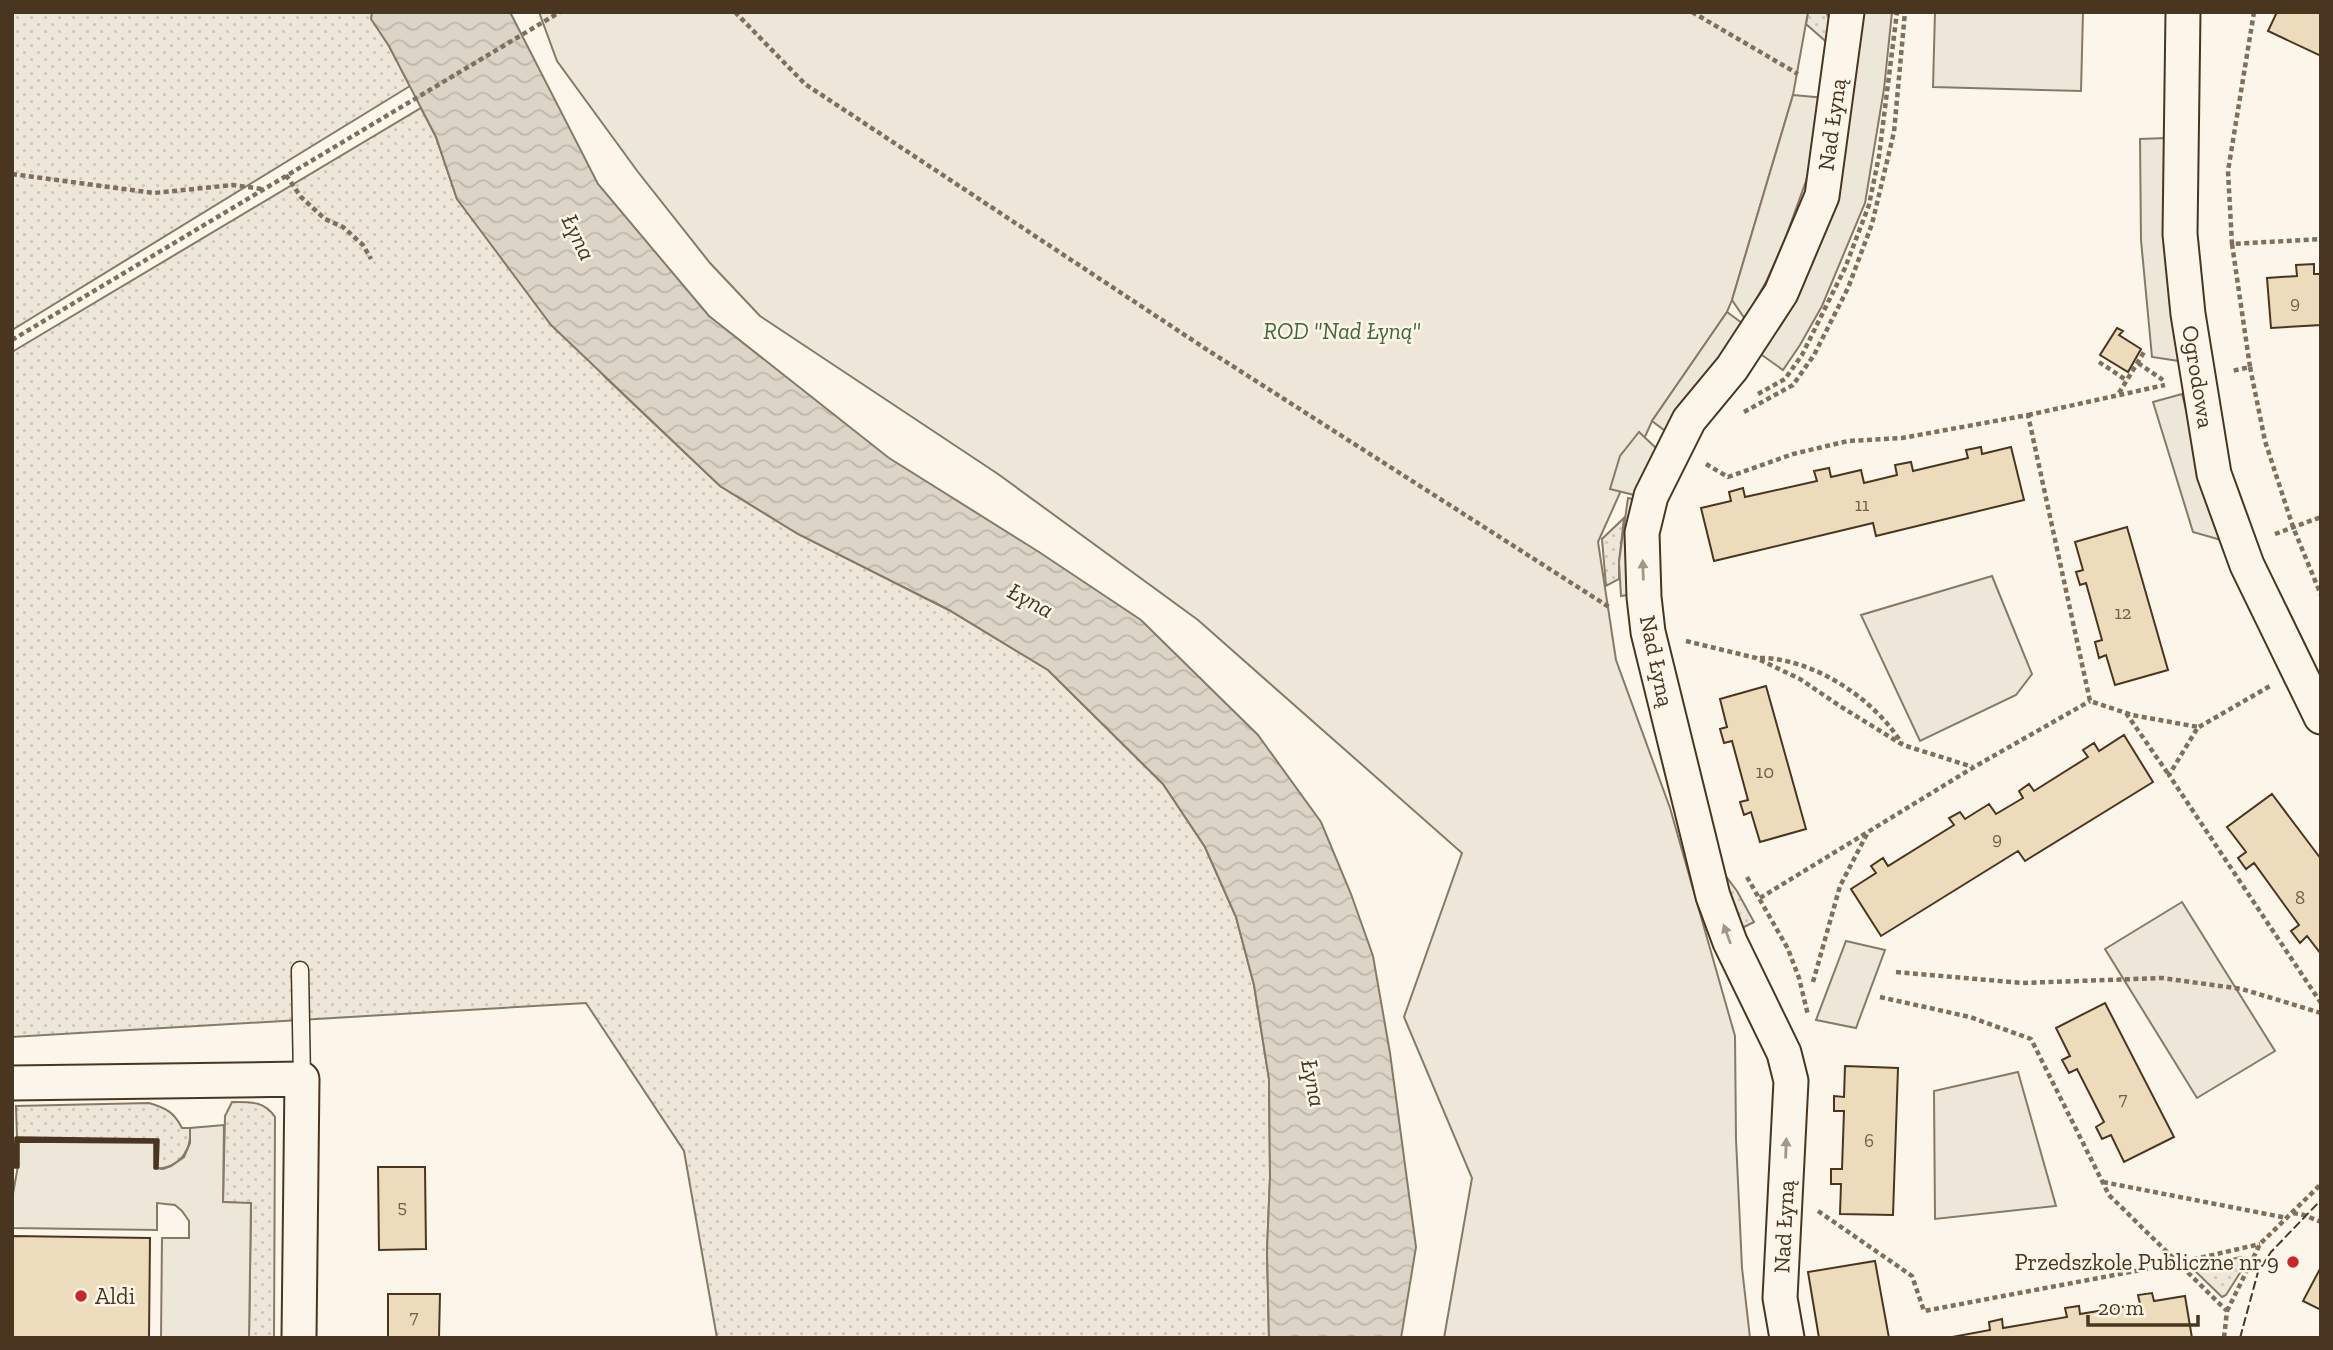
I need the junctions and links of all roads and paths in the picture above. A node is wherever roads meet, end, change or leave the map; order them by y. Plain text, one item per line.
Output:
1 (561, 12) edge
2 (735, 12) edge
3 (1692, 12) edge
4 (1847, 12) edge
5 (1897, 12) edge
6 (2183, 12) edge
7 (2254, 12) edge
8 (1798, 74) dead end
9 (12, 174) edge
10 (286, 175) junction
11 (263, 189) junction
12 (2321, 239) edge
13 (371, 259) dead end
14 (12, 340) edge
15 (2144, 352) dead end
16 (2099, 362) dead end
17 (2138, 363) junction
18 (2250, 367) dead end
19 (2126, 380) junction
20 (2169, 384) dead end
21 (1748, 399) dead end
22 (2028, 415) junction
23 (1697, 459) dead end
24 (2321, 516) edge
25 (2293, 527) junction
26 (2275, 534) dead end
27 (2321, 595) edge
28 (1648, 632) junction
29 (1681, 649) dead end
30 (1756, 657) junction
31 (2265, 689) dead end
32 (2090, 701) junction
33 (2126, 712) junction
34 (2321, 717) edge
35 (2199, 727) junction
36 (1903, 745) junction
37 (1974, 767) junction
38 (2169, 775) junction
39 (1868, 832) junction
40 (1746, 875) dead end
41 (1760, 898) junction
42 (300, 970) dead end
43 (1896, 972) dead end
44 (1813, 982) dead end
45 (1880, 997) dead end
46 (2321, 1003) edge
47 (2321, 1013) edge
48 (1808, 1017) dead end
49 (302, 1079) junction
50 (12, 1083) edge
51 (2102, 1182) junction
52 (2321, 1184) edge
53 (1810, 1205) dead end
54 (2292, 1213) junction
55 (2287, 1217) junction
56 (2321, 1223) edge
57 (2260, 1244) junction
58 (2178, 1263) junction
59 (2227, 1311) junction
60 (299, 1338) edge
61 (1787, 1338) edge
62 (2224, 1338) edge

1 - 10 path
2 - 28 path
3 - 8 path
28 -> 4 street, Nad Łyną
5 - 21 path
6 - 34 street, Ogrodowa
7 - 12 path
9 - 11 path
10 - 11 path
10 - 13 path
11 - 14 path
15 - 17 path
16 - 19 path
17 - 19 path
17 - 20 path
18 - 25 path
19 - 22 path
22 - 23 path
22 - 32 path
24 - 25 path
25 - 26 path
25 - 27 path
61 -> 28 street, Nad Łyną
29 - 30 path
30 - 36 path
30 - 36 path
31 - 35 path
32 - 33 path
32 - 37 path
33 - 35 path
33 - 38 path
35 - 38 path
36 - 37 path
37 - 39 path
38 - 46 path
39 - 41 path
39 - 44 path
40 - 41 path
41 - 48 path
42 - 49 lane
43 - 47 path
45 - 51 path
49 - 50 street
49 - 60 street
51 - 55 path
51 - 58 path
52 - 54 path
53 - 58 path
54 - 55 path
54 - 56 path
55 - 57 path
57 - 58 path
57 - 59 path
58 - 59 path
59 - 62 path

